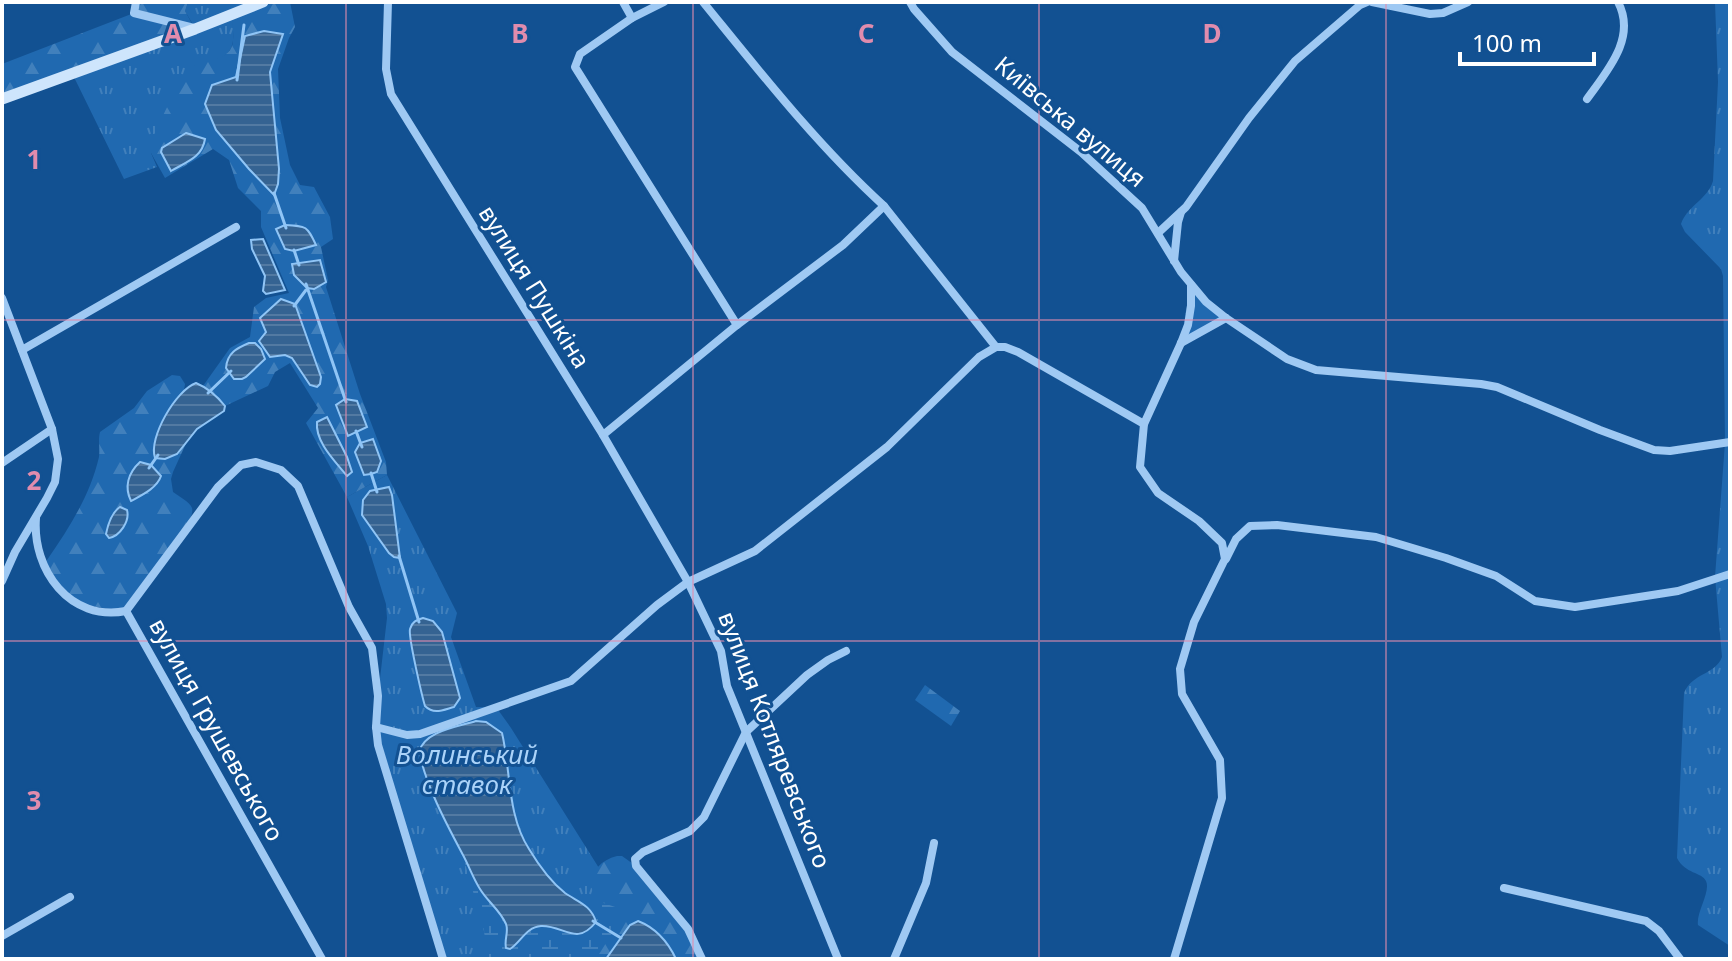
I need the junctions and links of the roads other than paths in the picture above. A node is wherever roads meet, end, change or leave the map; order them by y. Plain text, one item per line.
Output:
1 (136, 2) edge
2 (263, 2) edge
3 (388, 2) edge
4 (623, 2) edge
5 (664, 2) edge
6 (703, 2) edge
7 (910, 2) edge
8 (1368, 2) edge
9 (1468, 2) edge
10 (1618, 2) edge
11 (632, 18) junction
12 (195, 29) junction
13 (2, 99) edge
14 (1587, 99) dead end
15 (884, 206) junction
16 (1182, 211) junction
17 (236, 227) dead end
18 (1158, 233) junction
19 (1174, 261) junction
20 (1190, 285) junction
21 (2, 298) edge
22 (1226, 318) junction
23 (737, 325) junction
24 (1181, 343) junction
25 (996, 347) junction
26 (22, 350) junction
27 (1144, 424) junction
28 (52, 429) junction
29 (603, 435) junction
30 (1730, 442) edge
31 (2, 463) edge
32 (36, 518) junction
33 (1225, 559) junction
34 (1730, 574) edge
35 (2, 581) edge
36 (688, 582) junction
37 (126, 611) junction
38 (846, 651) dead end
39 (376, 727) junction
40 (746, 732) junction
41 (934, 843) dead end
42 (1504, 888) dead end
43 (70, 897) dead end
44 (2, 936) edge
45 (322, 959) edge
46 (443, 959) edge
47 (702, 959) edge
48 (838, 959) edge
49 (894, 959) edge
50 (1174, 959) edge
51 (1680, 959) edge

1 - 12 street
2 - 12 main road
3 - 29 street, вулиця Пушкіна
4 - 11 street
5 - 11 street
6 - 15 street
7 - 18 street, Київська вулиця
8 - 9 street
8 - 16 street
10 - 14 street
11 - 23 street
12 - 13 main road
15 - 23 street
15 - 25 street
16 - 18 street
16 - 19 street
17 - 26 street
18 - 19 street, Київська вулиця
19 - 20 street, Київська вулиця
20 - 22 street, Київська вулиця
20 - 24 street
21 - 26 street
22 - 24 street
22 - 30 street, Київська вулиця
23 - 29 street
24 - 27 street
25 - 27 street
25 - 36 street
26 - 28 street
27 - 33 street
28 - 31 street
28 - 32 street
29 - 36 street, вулиця Пушкіна
32 - 35 street
32 - 37 street, вулиця Грушевського
33 - 34 street
33 - 50 street
36 - 39 street
36 - 40 street, вулиця Котляревського
37 - 39 street
37 - 45 street, вулиця Грушевського
38 - 40 street
39 - 46 street
40 - 47 street
40 - 48 street, вулиця Котляревського
41 - 49 street
42 - 51 street
43 - 44 street

